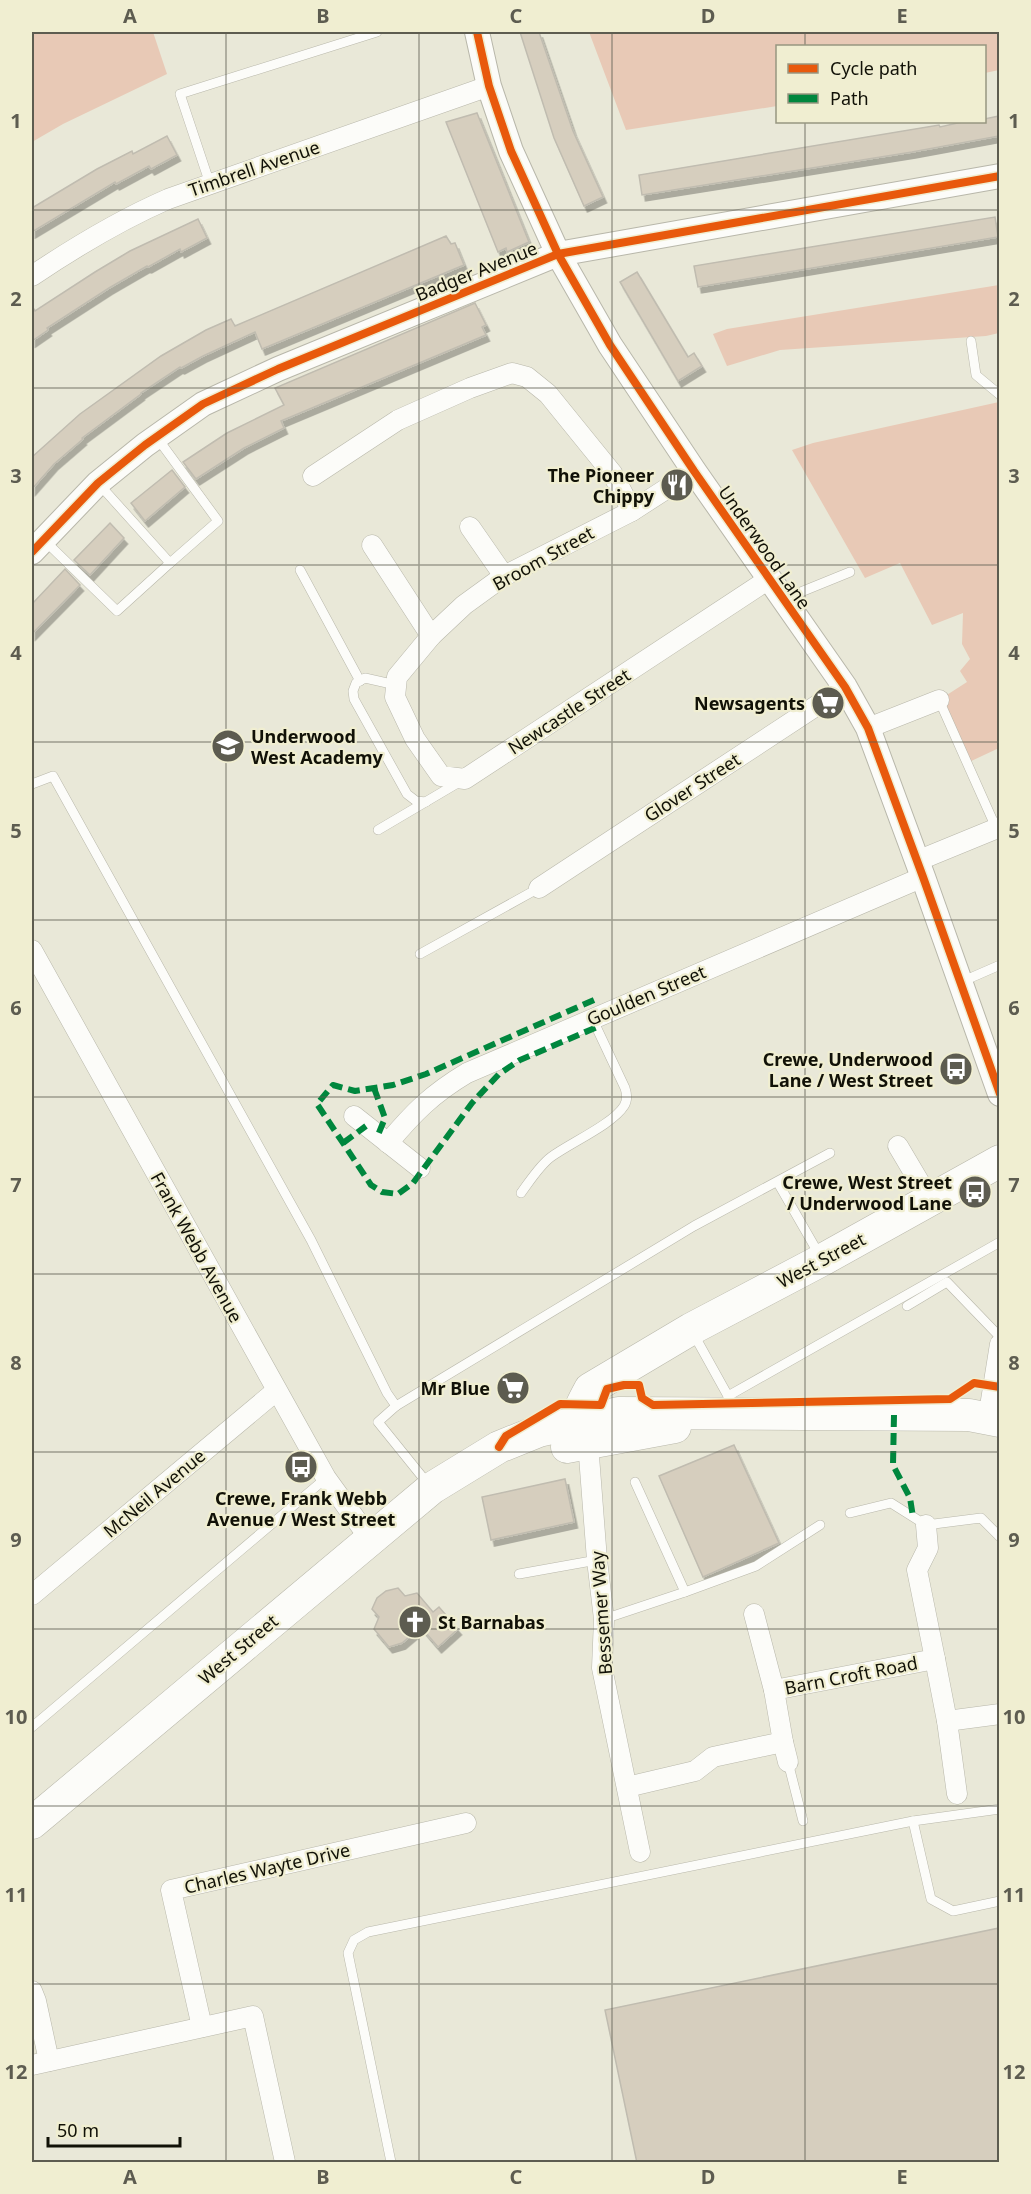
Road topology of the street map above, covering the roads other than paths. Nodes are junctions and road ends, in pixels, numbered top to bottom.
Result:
1 (377, 32) edge
2 (477, 32) edge
3 (489, 86) junction
4 (999, 176) edge
5 (210, 184) junction
6 (558, 254) junction
7 (32, 276) edge
8 (971, 341) dead end
9 (999, 395) edge
10 (157, 436) junction
11 (694, 471) junction
12 (313, 476) dead end
13 (98, 483) junction
14 (632, 511) junction
15 (470, 527) dead end
16 (372, 545) dead end
17 (38, 546) edge
18 (170, 563) junction
19 (300, 570) dead end
20 (850, 573) dead end
21 (504, 576) junction
22 (770, 579) junction
23 (783, 599) junction
24 (431, 636) junction
25 (360, 681) junction
26 (845, 687) junction
27 (396, 691) junction
28 (939, 700) joint
29 (868, 728) junction
30 (465, 778) junction
31 (32, 784) edge
32 (426, 802) junction
33 (378, 830) dead end
34 (999, 830) edge
35 (920, 869) junction
36 (539, 888) joint
37 (32, 950) edge
38 (420, 954) dead end
39 (999, 965) edge
40 (960, 982) junction
41 (592, 1018) junction
42 (999, 1094) edge
43 (354, 1116) dead end
44 (388, 1143) junction
45 (898, 1146) dead end
46 (831, 1153) dead end
47 (999, 1161) edge
48 (420, 1168) dead end
49 (778, 1183) junction
50 (520, 1193) dead end
51 (930, 1200) junction
52 (999, 1242) edge
53 (822, 1260) junction
54 (908, 1306) dead end
55 (691, 1329) junction
56 (999, 1337) edge
57 (999, 1344) edge
58 (643, 1357) junction
59 (276, 1391) junction
60 (396, 1406) junction
61 (994, 1420) edge
62 (622, 1425) junction
63 (583, 1433) junction
64 (326, 1478) junction
65 (635, 1482) dead end
66 (440, 1484) junction
67 (850, 1513) dead end
68 (820, 1525) dead end
69 (926, 1526) junction
70 (999, 1537) edge
71 (370, 1539) junction
72 (597, 1560) junction
73 (519, 1574) dead end
74 (32, 1592) edge
75 (685, 1592) junction
76 (754, 1614) dead end
77 (604, 1618) junction
78 (935, 1659) junction
79 (774, 1690) junction
80 (999, 1714) edge
81 (947, 1721) junction
82 (32, 1727) edge
83 (783, 1742) junction
84 (788, 1762) joint
85 (627, 1787) junction
86 (957, 1794) dead end
87 (999, 1809) edge
88 (803, 1821) dead end
89 (913, 1821) junction
90 (32, 1823) edge
91 (466, 1823) dead end
92 (640, 1852) dead end
93 (999, 1901) edge
94 (32, 1991) edge
95 (202, 2027) junction
96 (40, 2063) edge
97 (281, 2162) edge
98 (391, 2163) edge

1 - 5 lane
2 - 3 street, Underwood Lane
3 - 5 street, Timbrell Avenue
3 - 6 street, Underwood Lane
4 - 6 street, Badger Avenue
5 - 7 street, Timbrell Avenue
6 - 10 street, Badger Avenue
6 - 11 street, Underwood Lane
8 - 9 lane
10 - 13 street, Badger Avenue
10 - 18 lane
11 - 14 street, Broom Street
11 - 22 street, Underwood Lane
12 - 14 street
13 - 17 street, Badger Avenue
13 - 18 lane
14 - 21 street, Broom Street
15 - 21 street
16 - 24 street
17 - 18 lane
19 - 25 lane
20 - 23 lane
21 - 24 street, Broom Street
22 - 23 street, Underwood Lane
22 - 30 street, Newcastle Street
23 - 26 street, Underwood Lane
24 - 27 street, Broom Street
25 - 27 lane
25 - 32 lane
26 - 29 street, Underwood Lane
26 - 36 street, Glover Street
27 - 30 street
28 - 29 street
28 - 34 lane
29 - 35 street, Underwood Lane
30 - 32 lane
31 - 60 lane
32 - 33 lane
34 - 35 street, Goulden Street
35 - 40 street, Underwood Lane
35 - 41 street, Goulden Street
36 - 38 lane
37 - 59 street, Frank Webb Avenue
39 - 40 lane
40 - 42 street, Underwood Lane
41 - 44 street, Goulden Street
41 - 50 lane
43 - 44 street
44 - 48 street
45 - 51 street
46 - 49 lane
47 - 51 main road, West Street
49 - 53 lane
49 - 60 lane
51 - 53 main road, West Street
52 - 55 lane
53 - 55 main road, West Street
54 - 56 lane
55 - 58 main road, West Street
57 - 61 street
58 - 62 main road, West Street
58 - 63 main road, West Street
59 - 64 street, Frank Webb Avenue
59 - 74 street, McNeil Avenue
60 - 66 lane
61 - 62 main road
62 - 63 main road, West Street
63 - 66 main road, West Street
63 - 72 street, Bessemer Way
64 - 71 street, Frank Webb Avenue
64 - 82 lane
65 - 75 lane
66 - 71 main road, West Street
67 - 69 lane
68 - 75 lane
69 - 70 lane
69 - 78 street, Barn Croft Road
71 - 90 main road, West Street
72 - 73 lane
72 - 77 street, Bessemer Way
75 - 77 lane
76 - 79 street
77 - 85 street, Bessemer Way
78 - 79 street, Barn Croft Road
78 - 81 street
79 - 83 street, Barn Croft Road
80 - 81 street
81 - 86 street
83 - 84 street, Barn Croft Road
83 - 85 street
84 - 88 lane
85 - 92 street, Bessemer Way
87 - 89 lane
89 - 93 lane
89 - 98 lane
91 - 95 street, Charles Wayte Drive
94 - 96 street
95 - 96 street
95 - 97 street

